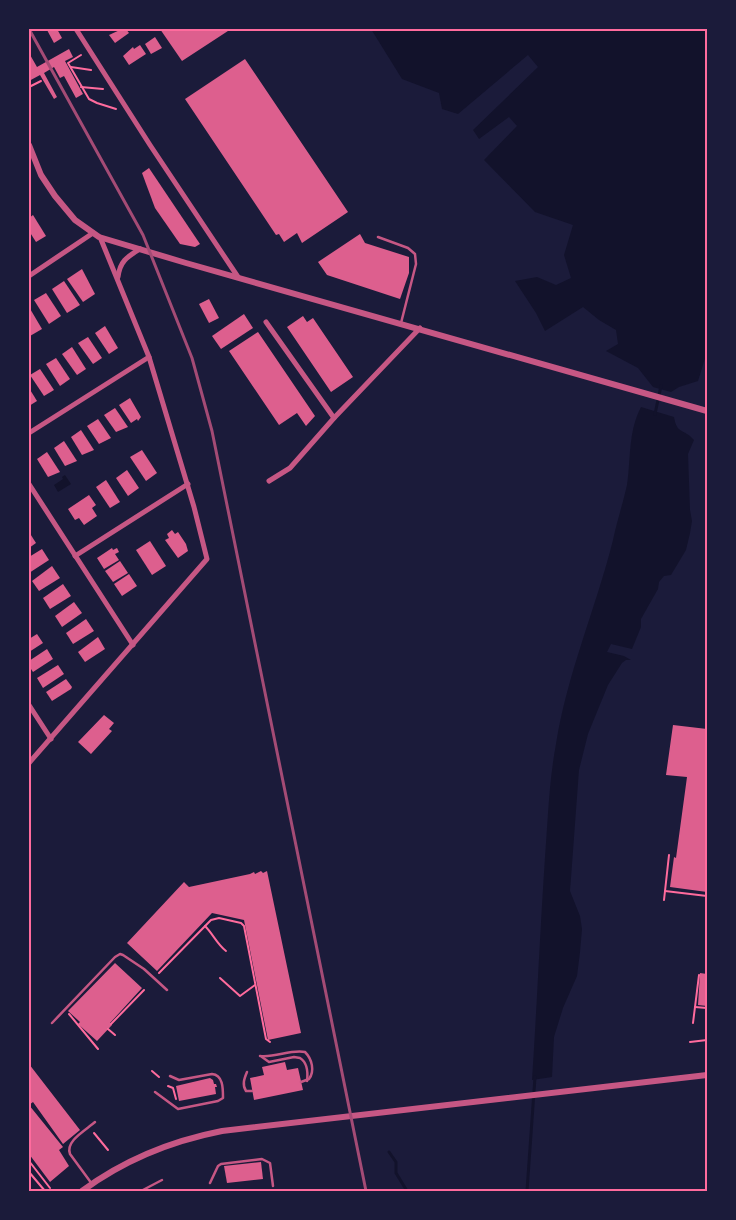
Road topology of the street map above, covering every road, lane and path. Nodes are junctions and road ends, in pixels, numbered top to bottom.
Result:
1 (76, 29) edge
2 (81, 55) dead end
3 (71, 67) junction
4 (91, 70) dead end
5 (41, 81) dead end
6 (29, 86) edge
7 (81, 87) junction
8 (103, 89) dead end
9 (116, 109) dead end
10 (29, 145) edge
11 (31, 158) edge
12 (93, 233) junction
13 (100, 237) junction
14 (378, 237) dead end
15 (140, 249) junction
16 (29, 276) edge
17 (238, 277) junction
18 (118, 280) junction
19 (266, 322) dead end
20 (401, 323) junction
21 (420, 328) junction
22 (149, 357) junction
23 (707, 411) edge
24 (334, 418) junction
25 (29, 433) edge
26 (269, 481) dead end
27 (29, 484) edge
28 (188, 484) junction
29 (75, 556) junction
30 (133, 645) junction
31 (29, 705) edge
32 (51, 738) junction
33 (29, 763) edge
34 (669, 855) dead end
35 (665, 891) junction
36 (707, 896) edge
37 (664, 900) dead end
38 (205, 926) junction
39 (226, 951) dead end
40 (158, 975) dead end
41 (698, 975) dead end
42 (220, 978) dead end
43 (255, 985) junction
44 (144, 990) dead end
45 (167, 990) dead end
46 (694, 1006) junction
47 (707, 1008) edge
48 (68, 1014) dead end
49 (692, 1022) dead end
50 (52, 1024) dead end
51 (111, 1024) dead end
52 (108, 1029) dead end
53 (115, 1035) dead end
54 (96, 1040) dead end
55 (707, 1040) edge
56 (270, 1042) dead end
57 (690, 1042) dead end
58 (93, 1043) junction
59 (98, 1049) dead end
60 (152, 1071) dead end
61 (247, 1072) dead end
62 (707, 1075) edge
63 (170, 1076) dead end
64 (159, 1077) dead end
65 (307, 1081) junction
66 (301, 1082) dead end
67 (168, 1086) dead end
68 (252, 1091) dead end
69 (155, 1092) dead end
70 (177, 1104) dead end
71 (95, 1122) dead end
72 (94, 1133) dead end
73 (108, 1150) dead end
74 (29, 1161) edge
75 (29, 1172) edge
76 (162, 1180) dead end
77 (210, 1183) dead end
78 (92, 1184) junction
79 (273, 1186) dead end
80 (50, 1188) dead end
81 (44, 1191) edge
82 (82, 1191) edge
83 (141, 1191) edge

1 - 17 street
2 - 3 path
3 - 4 path
3 - 7 path
5 - 6 path
7 - 8 path
7 - 9 path
10 - 11 street
11 - 12 street
12 - 13 street
12 - 16 street
13 - 15 street
13 - 18 street
14 - 20 lane
15 - 17 street
15 - 18 street
17 - 20 street
18 - 22 street
19 - 24 street
20 - 21 street
21 - 23 street
21 - 24 street
22 - 25 street
22 - 28 street
24 - 26 street
27 - 29 street
28 - 29 street
28 - 30 street
29 - 30 street
30 - 32 street
31 - 32 street
32 - 33 street
34 - 35 path
35 - 36 path
35 - 37 path
38 - 39 path
38 - 40 path
38 - 43 path
41 - 46 path
42 - 43 path
43 - 56 path
44 - 51 path
45 - 50 lane
46 - 47 path
46 - 49 path
48 - 58 path
52 - 53 path
54 - 58 path
55 - 57 path
58 - 59 path
60 - 64 path
61 - 68 lane
62 - 78 street
63 - 69 lane
65 - 65 lane
65 - 66 lane
67 - 70 path
71 - 78 lane
72 - 73 path
74 - 80 path
75 - 81 path
76 - 83 lane
77 - 79 lane
78 - 82 street

